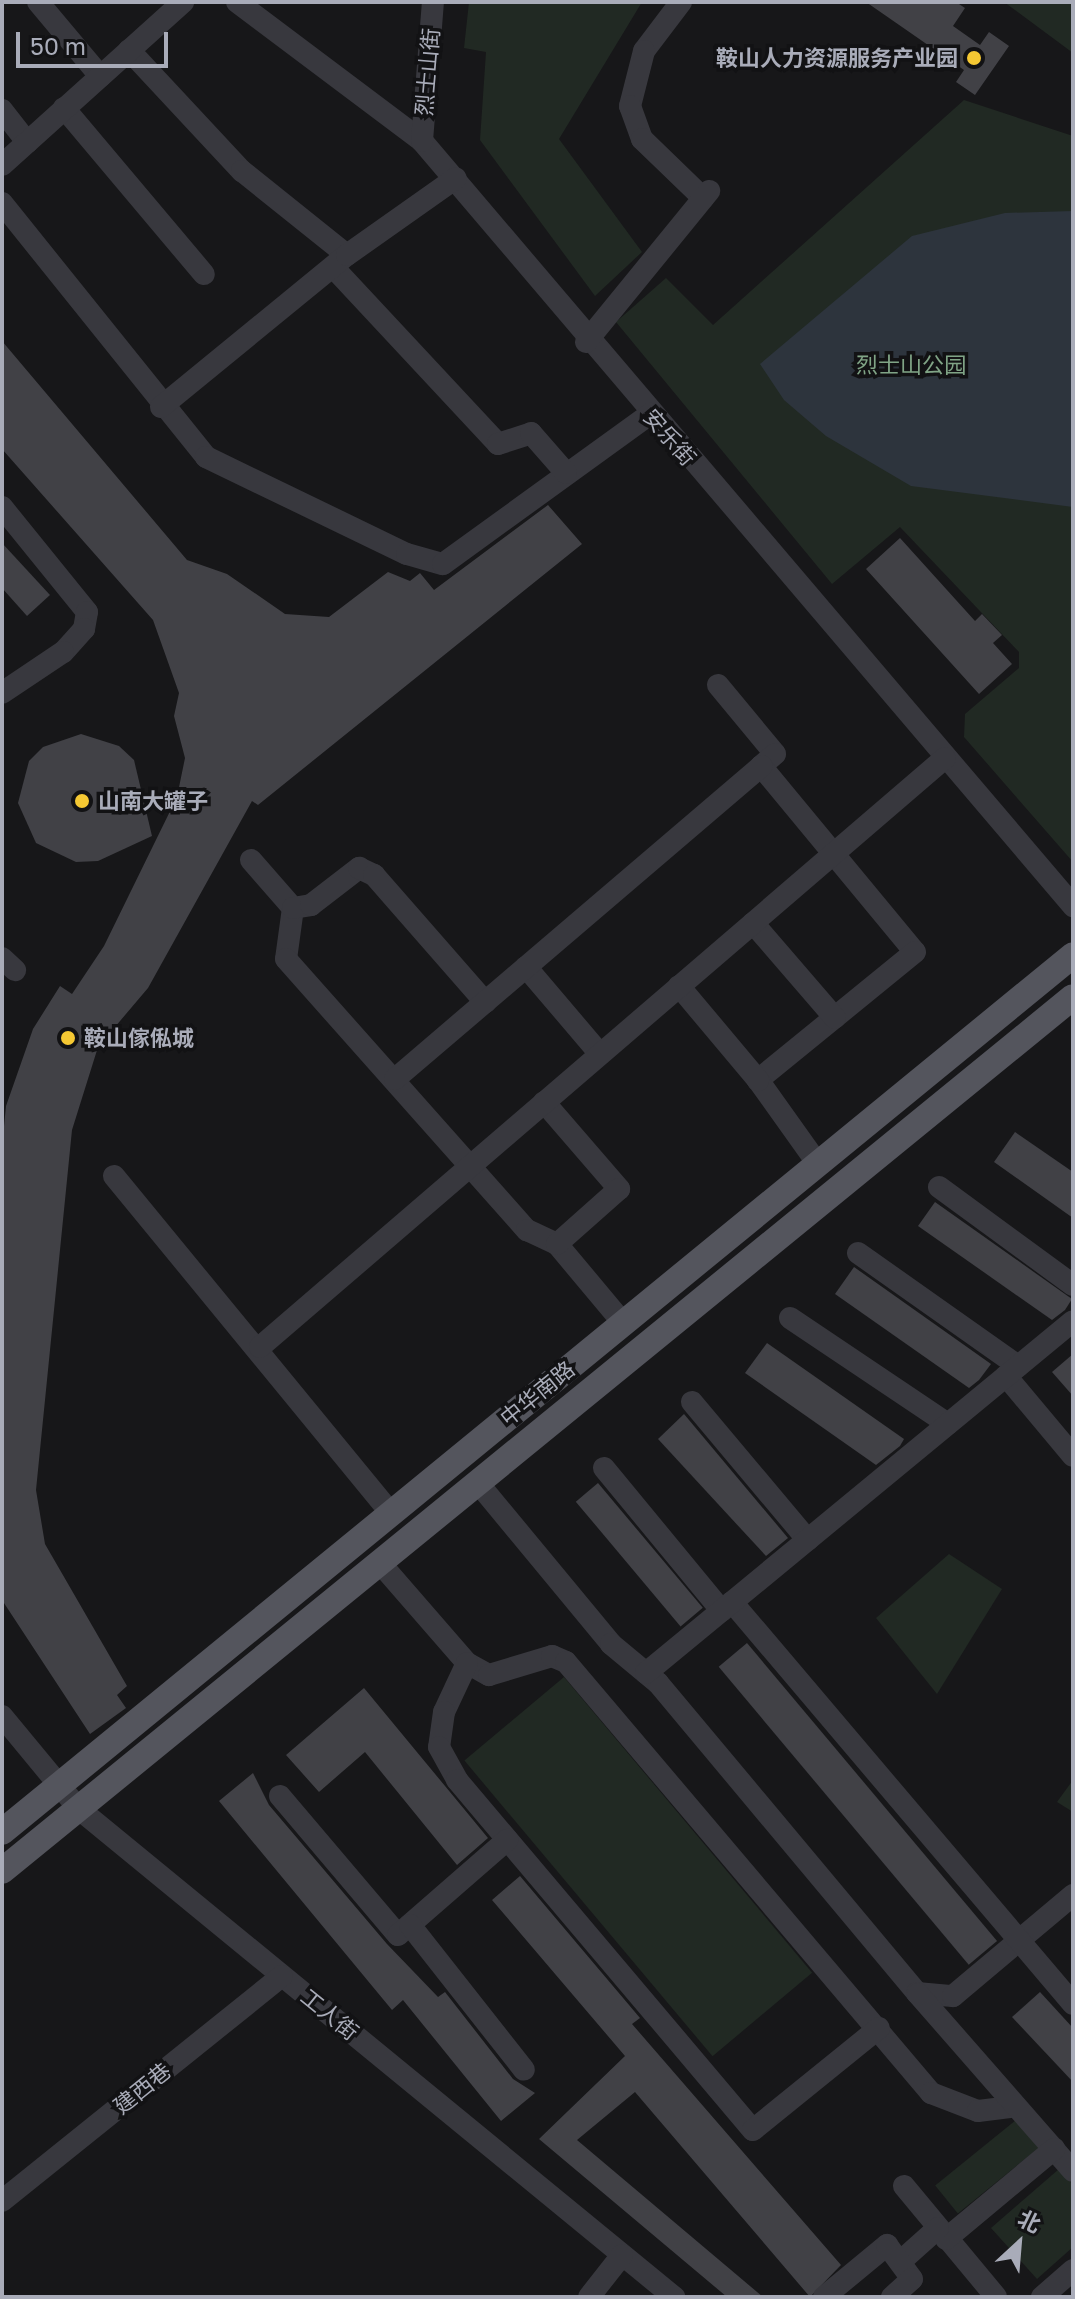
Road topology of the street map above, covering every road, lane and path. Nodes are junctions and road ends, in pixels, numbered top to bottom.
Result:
1 (38, 2) edge
2 (183, 2) edge
3 (237, 2) edge
4 (433, 2) edge
5 (681, 2) edge
6 (129, 50) junction
7 (100, 76) junction
8 (64, 108) junction
9 (2, 110) edge
10 (422, 141) junction
11 (27, 142) junction
12 (2, 165) edge
13 (456, 178) junction
14 (2, 203) edge
15 (340, 261) junction
16 (204, 274) dead end
17 (586, 342) junction
18 (161, 407) junction
19 (650, 414) junction
20 (566, 473) junction
21 (2, 507) edge
22 (718, 685) dead end
23 (2, 693) edge
24 (945, 758) junction
25 (761, 766) junction
26 (832, 855) junction
27 (251, 860) dead end
28 (1073, 906) edge
29 (293, 908) junction
30 (753, 923) junction
31 (1073, 955) edge
32 (526, 967) junction
33 (679, 986) junction
34 (1073, 997) edge
35 (485, 1002) junction
36 (835, 1018) junction
37 (600, 1054) junction
38 (395, 1079) junction
39 (758, 1080) junction
40 (544, 1102) junction
41 (471, 1164) junction
42 (818, 1164) junction
43 (114, 1176) dead end
44 (939, 1187) dead end
45 (557, 1244) junction
46 (858, 1253) dead end
47 (1073, 1285) edge
48 (790, 1318) dead end
49 (1073, 1321) edge
50 (623, 1323) junction
51 (260, 1347) junction
52 (1012, 1371) junction
53 (692, 1402) dead end
54 (948, 1424) junction
55 (1073, 1456) edge
56 (604, 1468) dead end
57 (478, 1483) junction
58 (391, 1513) junction
59 (808, 1540) junction
60 (380, 1563) junction
61 (727, 1607) junction
62 (467, 1663) junction
63 (646, 1673) junction
64 (2, 1716) edge
65 (59, 1784) junction
66 (280, 1796) dead end
67 (79, 1809) junction
68 (2, 1832) edge
69 (507, 1840) junction
70 (2, 1871) edge
71 (1073, 1895) edge
72 (410, 1925) junction
73 (1021, 1942) junction
74 (282, 1976) junction
75 (917, 1993) junction
76 (953, 1996) junction
77 (1073, 2004) edge
78 (879, 2028) junction
79 (953, 2034) junction
80 (524, 2070) dead end
81 (1016, 2106) junction
82 (1054, 2149) junction
83 (1073, 2171) edge
84 (904, 2186) dead end
85 (2, 2201) edge
86 (942, 2233) junction
87 (622, 2255) junction
88 (906, 2270) junction
89 (1073, 2270) edge
90 (589, 2297) edge
91 (674, 2297) edge
92 (824, 2297) edge
93 (892, 2297) edge
94 (927, 2297) edge
95 (996, 2297) edge
96 (1042, 2297) edge

1 - 7 street
2 - 6 street
3 - 10 street, 安乐街
4 - 10 street, 烈士山街
5 - 17 street
6 - 7 street
6 - 15 street
7 - 8 street
8 - 11 street
8 - 16 street
9 - 11 street
10 - 13 street, 安乐街
11 - 12 street
13 - 15 street
13 - 17 street, 安乐街
14 - 18 street
15 - 18 street
15 - 20 street
17 - 19 street, 安乐街
18 - 20 street
19 - 20 street
19 - 24 street, 安乐街
21 - 23 street
22 - 25 street
24 - 26 street
24 - 28 street, 安乐街
25 - 26 street
25 - 32 street
26 - 30 street
26 - 36 street
27 - 29 street
29 - 35 street
29 - 38 street
30 - 33 street
30 - 36 street
31 - 42 main road, 中华南路
32 - 35 street
32 - 37 street
33 - 37 street
33 - 39 street
34 - 57 main road, 中华南路
35 - 38 street
36 - 39 street
37 - 40 street
38 - 41 street
39 - 42 street
40 - 41 street
40 - 45 street
41 - 45 street
41 - 51 street
42 - 50 main road, 中华南路
43 - 51 street
44 - 47 street
45 - 50 street
46 - 52 street
48 - 54 street
49 - 52 street
50 - 58 main road, 中华南路
51 - 58 street
52 - 54 street
52 - 55 street
53 - 59 street
54 - 59 street
56 - 61 street
57 - 60 main road, 中华南路
57 - 63 street
58 - 65 main road, 中华南路
59 - 61 street
60 - 62 street
60 - 67 main road, 中华南路
61 - 63 street
61 - 73 street
62 - 69 street
62 - 78 street
63 - 75 street
64 - 65 street, 工人街
65 - 67 street, 工人街
65 - 68 main road, 中华南路
66 - 72 street
67 - 70 main road, 中华南路
67 - 74 street, 工人街
69 - 72 street
69 - 78 street
71 - 73 street
72 - 80 street
73 - 76 street
73 - 77 street
74 - 85 street, 建西巷
74 - 87 street, 工人街
75 - 76 street
75 - 79 street
76 - 79 street
78 - 81 street
79 - 81 street
81 - 82 street
82 - 83 street
82 - 86 street
84 - 86 street
86 - 88 street
86 - 95 street
87 - 90 street
87 - 91 street, 工人街
88 - 92 street
88 - 93 street
88 - 94 street
89 - 96 street

